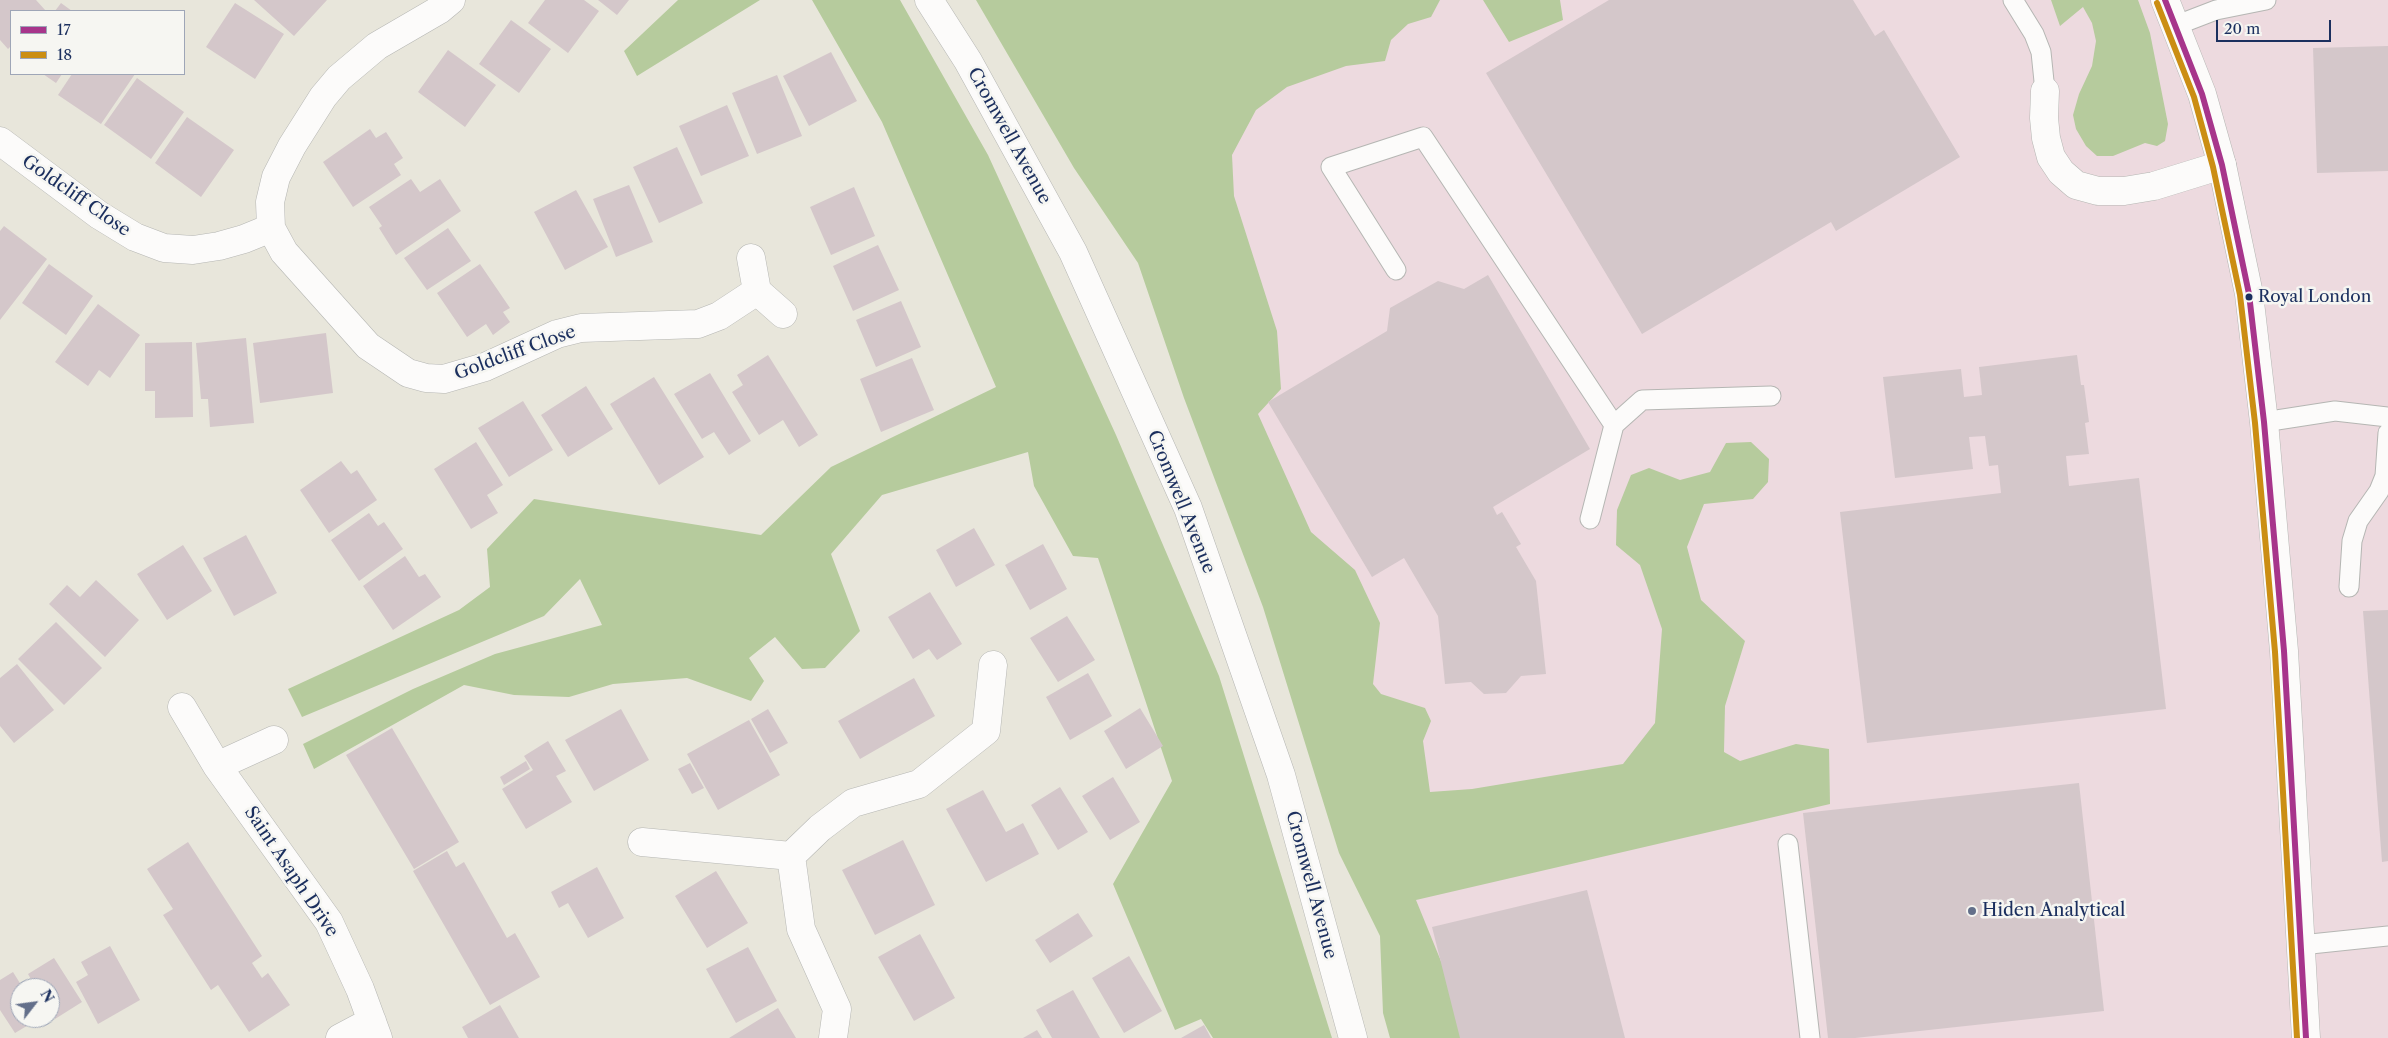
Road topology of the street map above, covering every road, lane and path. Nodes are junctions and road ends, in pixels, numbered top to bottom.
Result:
1 (451, 0) edge
2 (929, 0) edge
3 (2013, 0) edge
4 (2165, 0) edge
5 (2266, 0) edge
6 (2177, 25) junction
7 (2045, 91) joint
8 (0, 141) edge
9 (2222, 165) junction
10 (270, 228) junction
11 (751, 258) dead end
12 (1396, 270) dead end
13 (757, 292) junction
14 (783, 314) dead end
15 (1771, 396) dead end
16 (2388, 417) edge
17 (2264, 422) junction
18 (1614, 425) junction
19 (2388, 433) edge
20 (1590, 519) dead end
21 (2349, 587) dead end
22 (993, 665) dead end
23 (182, 707) dead end
24 (274, 740) dead end
25 (218, 766) junction
26 (642, 842) dead end
27 (1788, 844) dead end
28 (791, 856) junction
29 (2388, 936) edge
30 (2301, 945) junction
31 (375, 1029) edge
32 (340, 1038) edge
33 (833, 1038) edge
34 (1353, 1038) edge
35 (1810, 1038) edge
36 (2306, 1038) edge

1 - 10 street
2 - 34 street, Cromwell Avenue
3 - 7 lane
4 - 6 street
5 - 6 lane
6 - 9 street
7 - 9 street
8 - 10 street, Goldcliff Close
9 - 17 street
10 - 13 street, Goldcliff Close
11 - 13 street
12 - 18 lane
13 - 14 street
15 - 18 lane
16 - 17 lane
17 - 30 street
18 - 20 lane
19 - 21 lane
22 - 28 street
23 - 25 street, Saint Asaph Drive
24 - 25 street
25 - 31 street, Saint Asaph Drive
26 - 28 street
27 - 35 lane
28 - 33 street
29 - 30 lane
30 - 36 street
31 - 32 street

